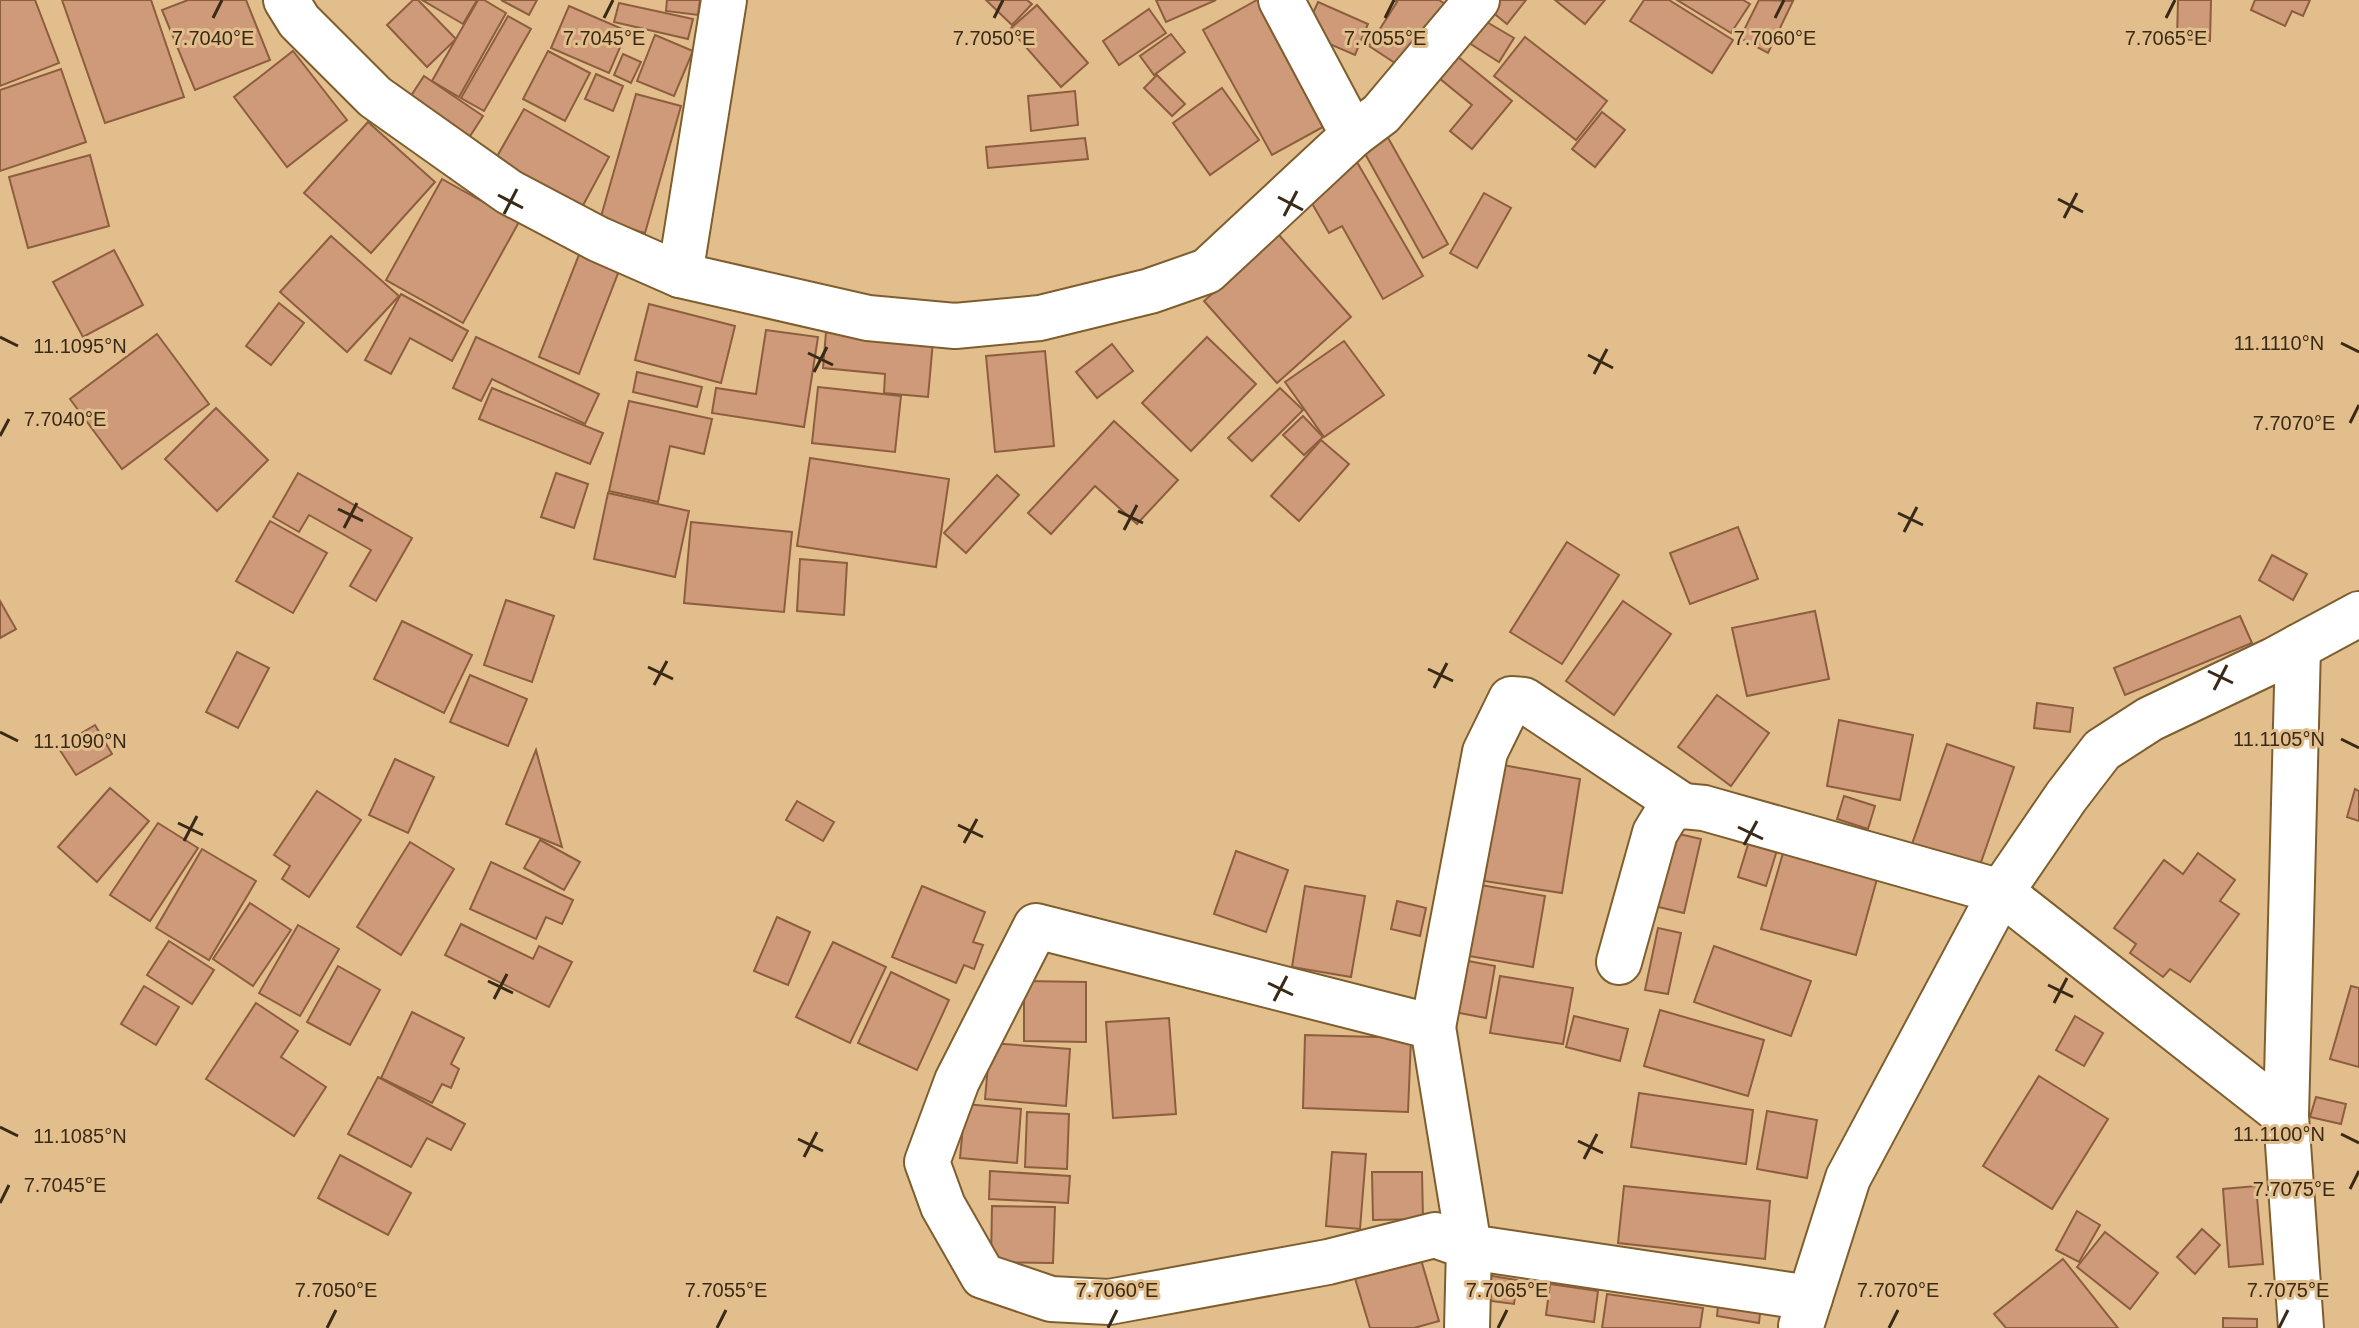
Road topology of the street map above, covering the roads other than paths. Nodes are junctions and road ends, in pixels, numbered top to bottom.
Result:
1 (286, 0) edge
2 (724, 0) edge
3 (1281, 0) edge
4 (1477, 0) edge
5 (1353, 135) junction
6 (680, 275) junction
7 (2359, 614) edge
8 (2298, 647) junction
9 (1683, 806) junction
10 (2001, 892) junction
11 (1619, 962) dead end
12 (1433, 1027) junction
13 (2286, 1116) junction
14 (1469, 1247) junction
15 (1805, 1313) edge
16 (1467, 1328) edge
17 (2301, 1328) edge

1 - 6 street
2 - 6 street
3 - 5 street
4 - 5 street
5 - 6 street
7 - 8 street
8 - 10 street
8 - 13 street
9 - 10 street
9 - 11 street
9 - 12 street
10 - 13 street
10 - 15 street
12 - 14 street
12 - 14 street
13 - 17 street
14 - 15 street
14 - 16 street

